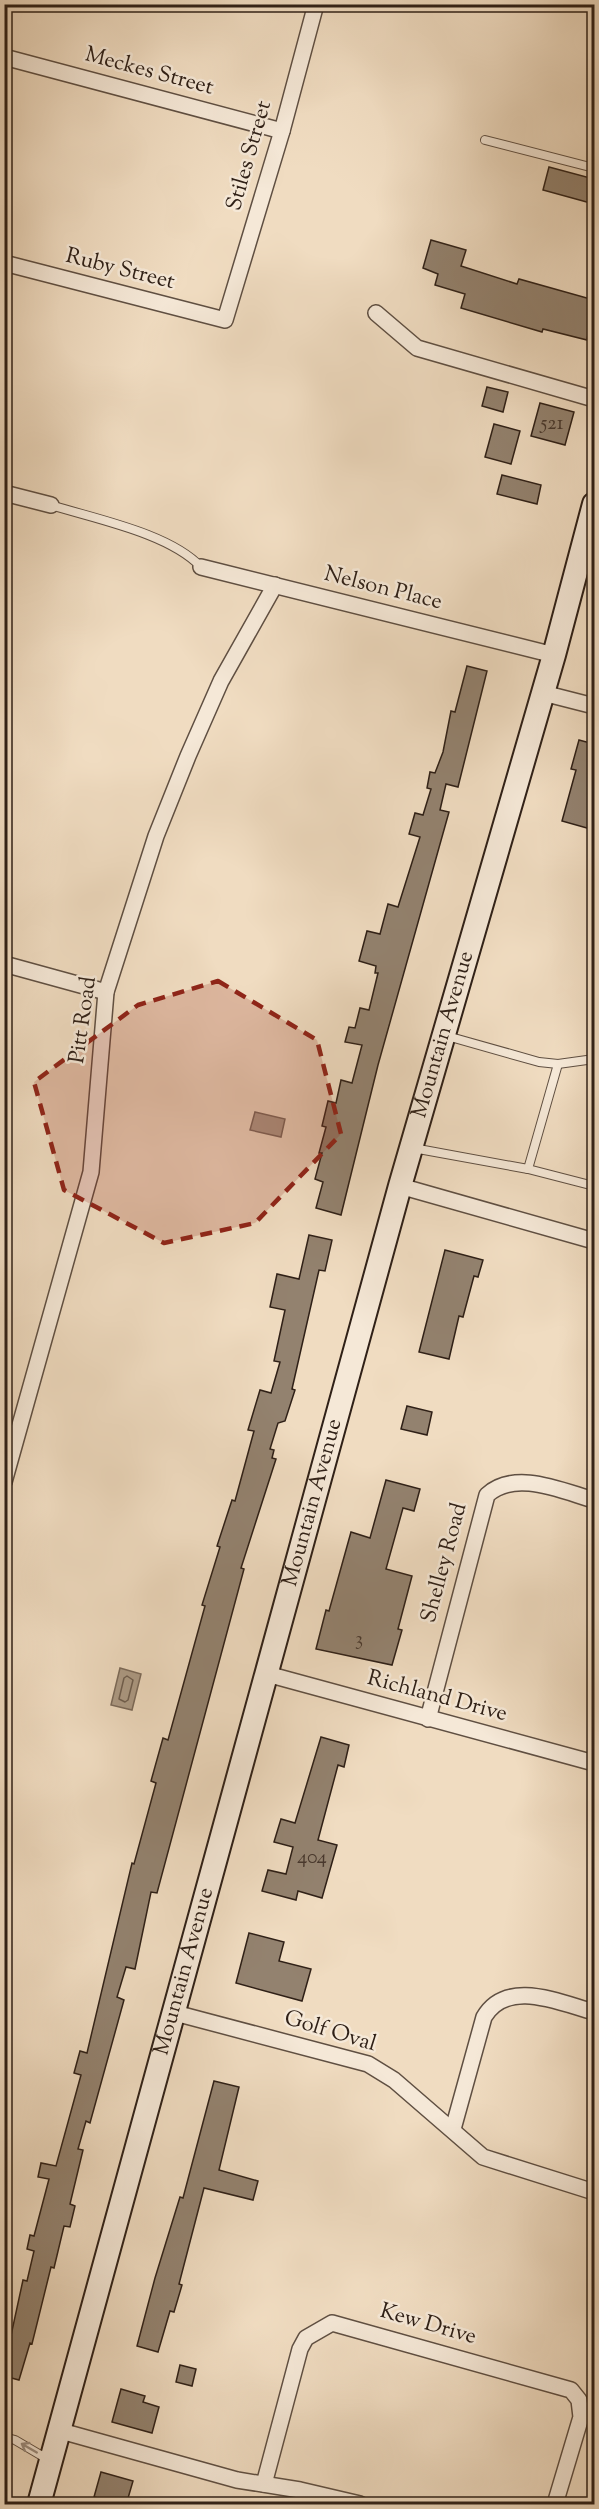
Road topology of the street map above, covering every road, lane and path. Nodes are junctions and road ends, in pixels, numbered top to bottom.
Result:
1 (316, 4) edge
2 (4, 57) edge
3 (282, 131) junction
4 (485, 140) dead end
5 (594, 168) edge
6 (4, 263) edge
7 (376, 313) dead end
8 (225, 320) joint
9 (594, 399) edge
10 (4, 493) edge
11 (594, 504) edge
12 (51, 505) joint
13 (201, 567) joint
14 (275, 585) junction
15 (554, 655) junction
16 (543, 693) junction
17 (594, 706) edge
18 (4, 964) edge
19 (106, 992) junction
20 (444, 1035) junction
21 (594, 1059) edge
22 (558, 1064) junction
23 (412, 1148) junction
24 (528, 1169) junction
25 (400, 1186) junction
26 (594, 1186) edge
27 (594, 1241) edge
28 (4, 1482) edge
29 (594, 1500) edge
30 (267, 1674) junction
31 (428, 1719) junction
32 (594, 1763) edge
33 (594, 2012) edge
34 (175, 2013) junction
35 (453, 2129) junction
36 (594, 2192) edge
37 (62, 2431) junction
38 (4, 2437) edge
39 (52, 2462) junction
40 (264, 2484) junction
41 (39, 2505) edge
42 (360, 2505) edge
43 (555, 2505) edge

1 - 3 street, Stiles Street
2 - 3 street, Meckes Street
3 - 8 street, Stiles Street
4 - 5 lane
6 - 8 street, Ruby Street
7 - 9 street
10 - 12 street
11 - 15 street, Mountain Avenue
12 - 13 lane
13 - 14 street, Nelson Place
14 - 15 street, Nelson Place
14 - 19 street, Pitt Road
15 - 16 street, Mountain Avenue
16 - 17 street
16 - 20 street, Mountain Avenue
18 - 19 street
19 - 28 street, Pitt Road
20 - 22 lane
20 - 23 street, Mountain Avenue
21 - 22 lane
22 - 24 lane
23 - 24 lane
23 - 25 street, Mountain Avenue
24 - 26 lane
25 - 27 street
25 - 30 street, Mountain Avenue
29 - 31 street, Shelley Road
30 - 31 street, Richland Drive
30 - 34 street, Mountain Avenue
31 - 32 street, Richland Drive
33 - 35 street
34 - 35 street, Golf Oval
34 - 37 street, Mountain Avenue
35 - 36 street, Golf Oval
37 - 39 street, Mountain Avenue
37 - 40 street
39 -> 38 lane
39 - 41 street, Mountain Avenue
40 - 42 street
40 - 43 street, Kew Drive

